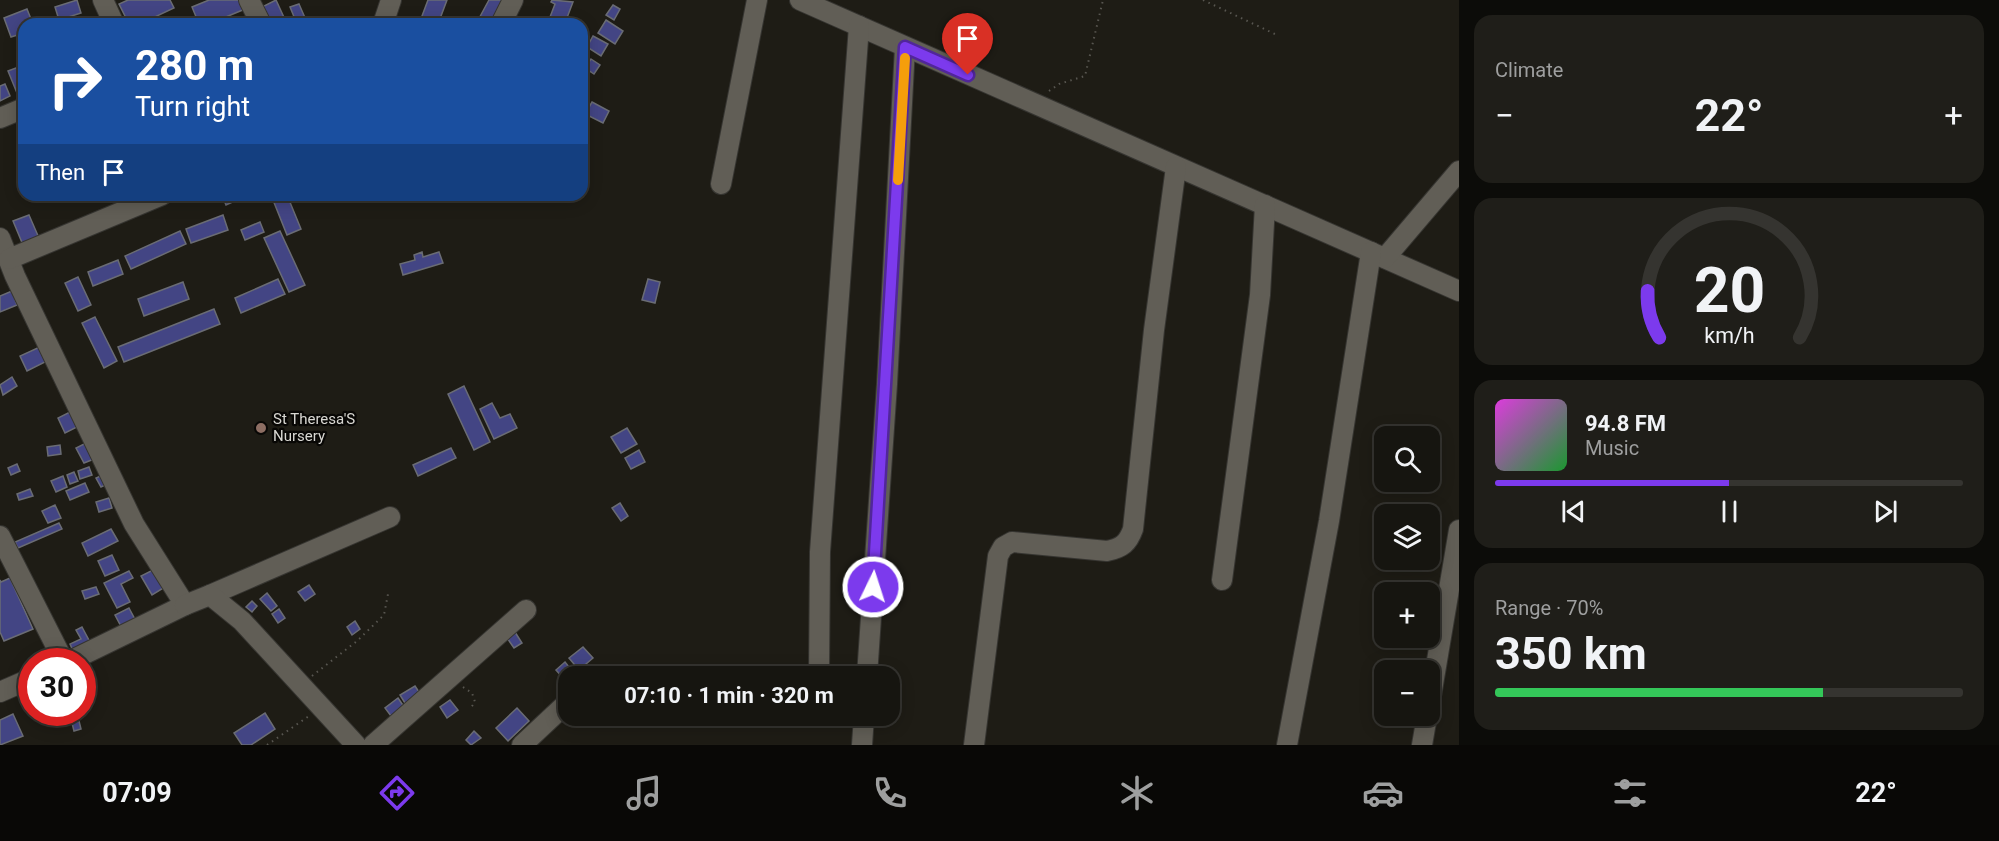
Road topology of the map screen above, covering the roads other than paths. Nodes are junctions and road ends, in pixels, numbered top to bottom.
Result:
1 (103, 0) edge
2 (249, 0) edge
3 (392, 0) edge
4 (513, 0) edge
5 (758, 0) edge
6 (800, 0) edge
7 (840, 8) edge
8 (111, 18) edge
9 (258, 18) edge
10 (385, 18) edge
11 (504, 18) edge
12 (859, 27) junction
13 (905, 47) junction
14 (18, 110) edge
15 (0, 118) edge
16 (1176, 167) junction
17 (1459, 171) edge
18 (721, 184) dead end
19 (150, 201) edge
20 (1266, 205) junction
21 (0, 238) edge
22 (1378, 255) junction
23 (8, 273) edge
24 (1459, 291) edge
25 (390, 517) dead end
26 (1459, 530) edge
27 (0, 536) edge
28 (1222, 580) dead end
29 (210, 595) junction
30 (185, 605) junction
31 (526, 610) dead end
32 (59, 648) edge
33 (95, 648) edge
34 (1437, 660) edge
35 (819, 666) edge
36 (868, 666) edge
37 (18, 684) edge
38 (0, 692) edge
39 (558, 711) edge
40 (863, 726) edge
41 (1425, 726) edge
42 (356, 745) edge
43 (373, 745) edge
44 (522, 745) edge
45 (862, 745) edge
46 (974, 745) edge
47 (1287, 745) edge
48 (1422, 745) edge

1 - 8 street
2 - 9 street
3 - 10 street
4 - 11 street
5 - 18 street
6 - 7 street
7 - 12 street
12 - 13 street
12 - 35 street
13 - 16 street
13 - 36 street
14 - 15 street
16 - 20 street
16 - 46 street
17 - 22 street
19 - 23 street
20 - 22 street
20 - 28 street
21 - 23 street
22 - 24 street
22 - 47 street
23 - 30 street
25 - 29 street
26 - 34 street
27 - 32 street
29 - 30 street
29 - 42 street
30 - 33 street
31 - 43 street
37 - 38 street
39 - 44 street
40 - 45 street
41 - 48 street

